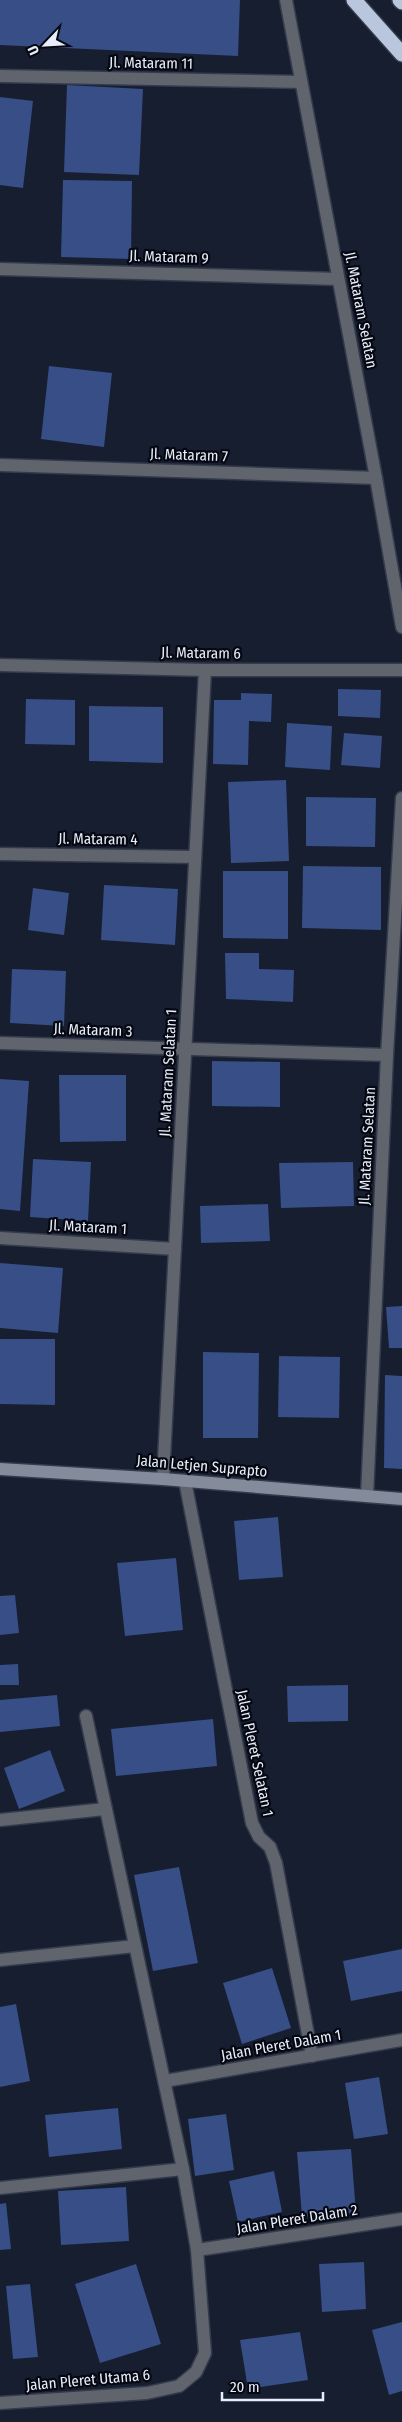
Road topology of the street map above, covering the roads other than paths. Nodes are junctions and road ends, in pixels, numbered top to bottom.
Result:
1 (286, 0) edge
2 (354, 0) edge
3 (402, 54) edge
4 (0, 76) edge
5 (302, 82) junction
6 (0, 268) edge
7 (338, 279) junction
8 (0, 466) edge
9 (376, 478) junction
10 (402, 627) edge
11 (0, 665) edge
12 (205, 670) junction
13 (402, 670) edge
14 (402, 798) edge
15 (0, 854) edge
16 (195, 857) junction
17 (0, 1043) edge
18 (186, 1049) junction
19 (387, 1055) junction
20 (0, 1238) edge
21 (175, 1249) junction
22 (0, 1469) edge
23 (163, 1478) junction
24 (185, 1481) junction
25 (367, 1496) junction
26 (402, 1499) edge
27 (86, 1716) dead end
28 (105, 1809) junction
29 (0, 1820) edge
30 (134, 1946) junction
31 (0, 1960) edge
32 (402, 2040) edge
33 (312, 2056) junction
34 (165, 2081) junction
35 (183, 2169) junction
36 (0, 2188) edge
37 (402, 2219) edge
38 (196, 2250) junction
39 (0, 2403) edge

1 - 5 street, Jl. Mataram Selatan
2 - 3 highway
4 - 5 street, Jl. Mataram 11
5 - 7 street, Jl. Mataram Selatan
6 - 7 street, Jl. Mataram 9
7 - 9 street, Jl. Mataram Selatan
8 - 9 street, Jl. Mataram 7
9 - 10 street, Jl. Mataram Selatan
11 - 12 street, Jl. Mataram 6
12 - 13 street, Jl. Mataram 6
12 - 16 street, Jl. Mataram Selatan 1
14 - 19 street, Jl. Mataram Selatan
15 - 16 street, Jl. Mataram 4
16 - 18 street, Jl. Mataram Selatan 1
17 - 18 street, Jl. Mataram 3
18 - 19 street, Jl. Mataram 3
18 - 21 street, Jl. Mataram Selatan 1
19 - 25 street, Jl. Mataram Selatan
20 - 21 street, Jl. Mataram 1
21 - 23 street, Jl. Mataram Selatan 1
22 - 23 main road, Jalan Letjen Suprapto
23 - 24 main road, Jalan Letjen Suprapto
24 - 25 main road, Jalan Letjen Suprapto
24 - 33 street, Jalan Pleret Selatan 1
25 - 26 main road, Jalan Letjen Suprapto
27 - 28 street
28 - 29 street
28 - 30 street
30 - 31 street
30 - 34 street
32 - 33 street, Jalan Pleret Dalam 1
33 - 34 street, Jalan Pleret Dalam 1
34 - 35 street
35 - 36 street
35 - 38 street
37 - 38 street, Jalan Pleret Dalam 2
38 - 39 street, Jalan Pleret Utama 6

